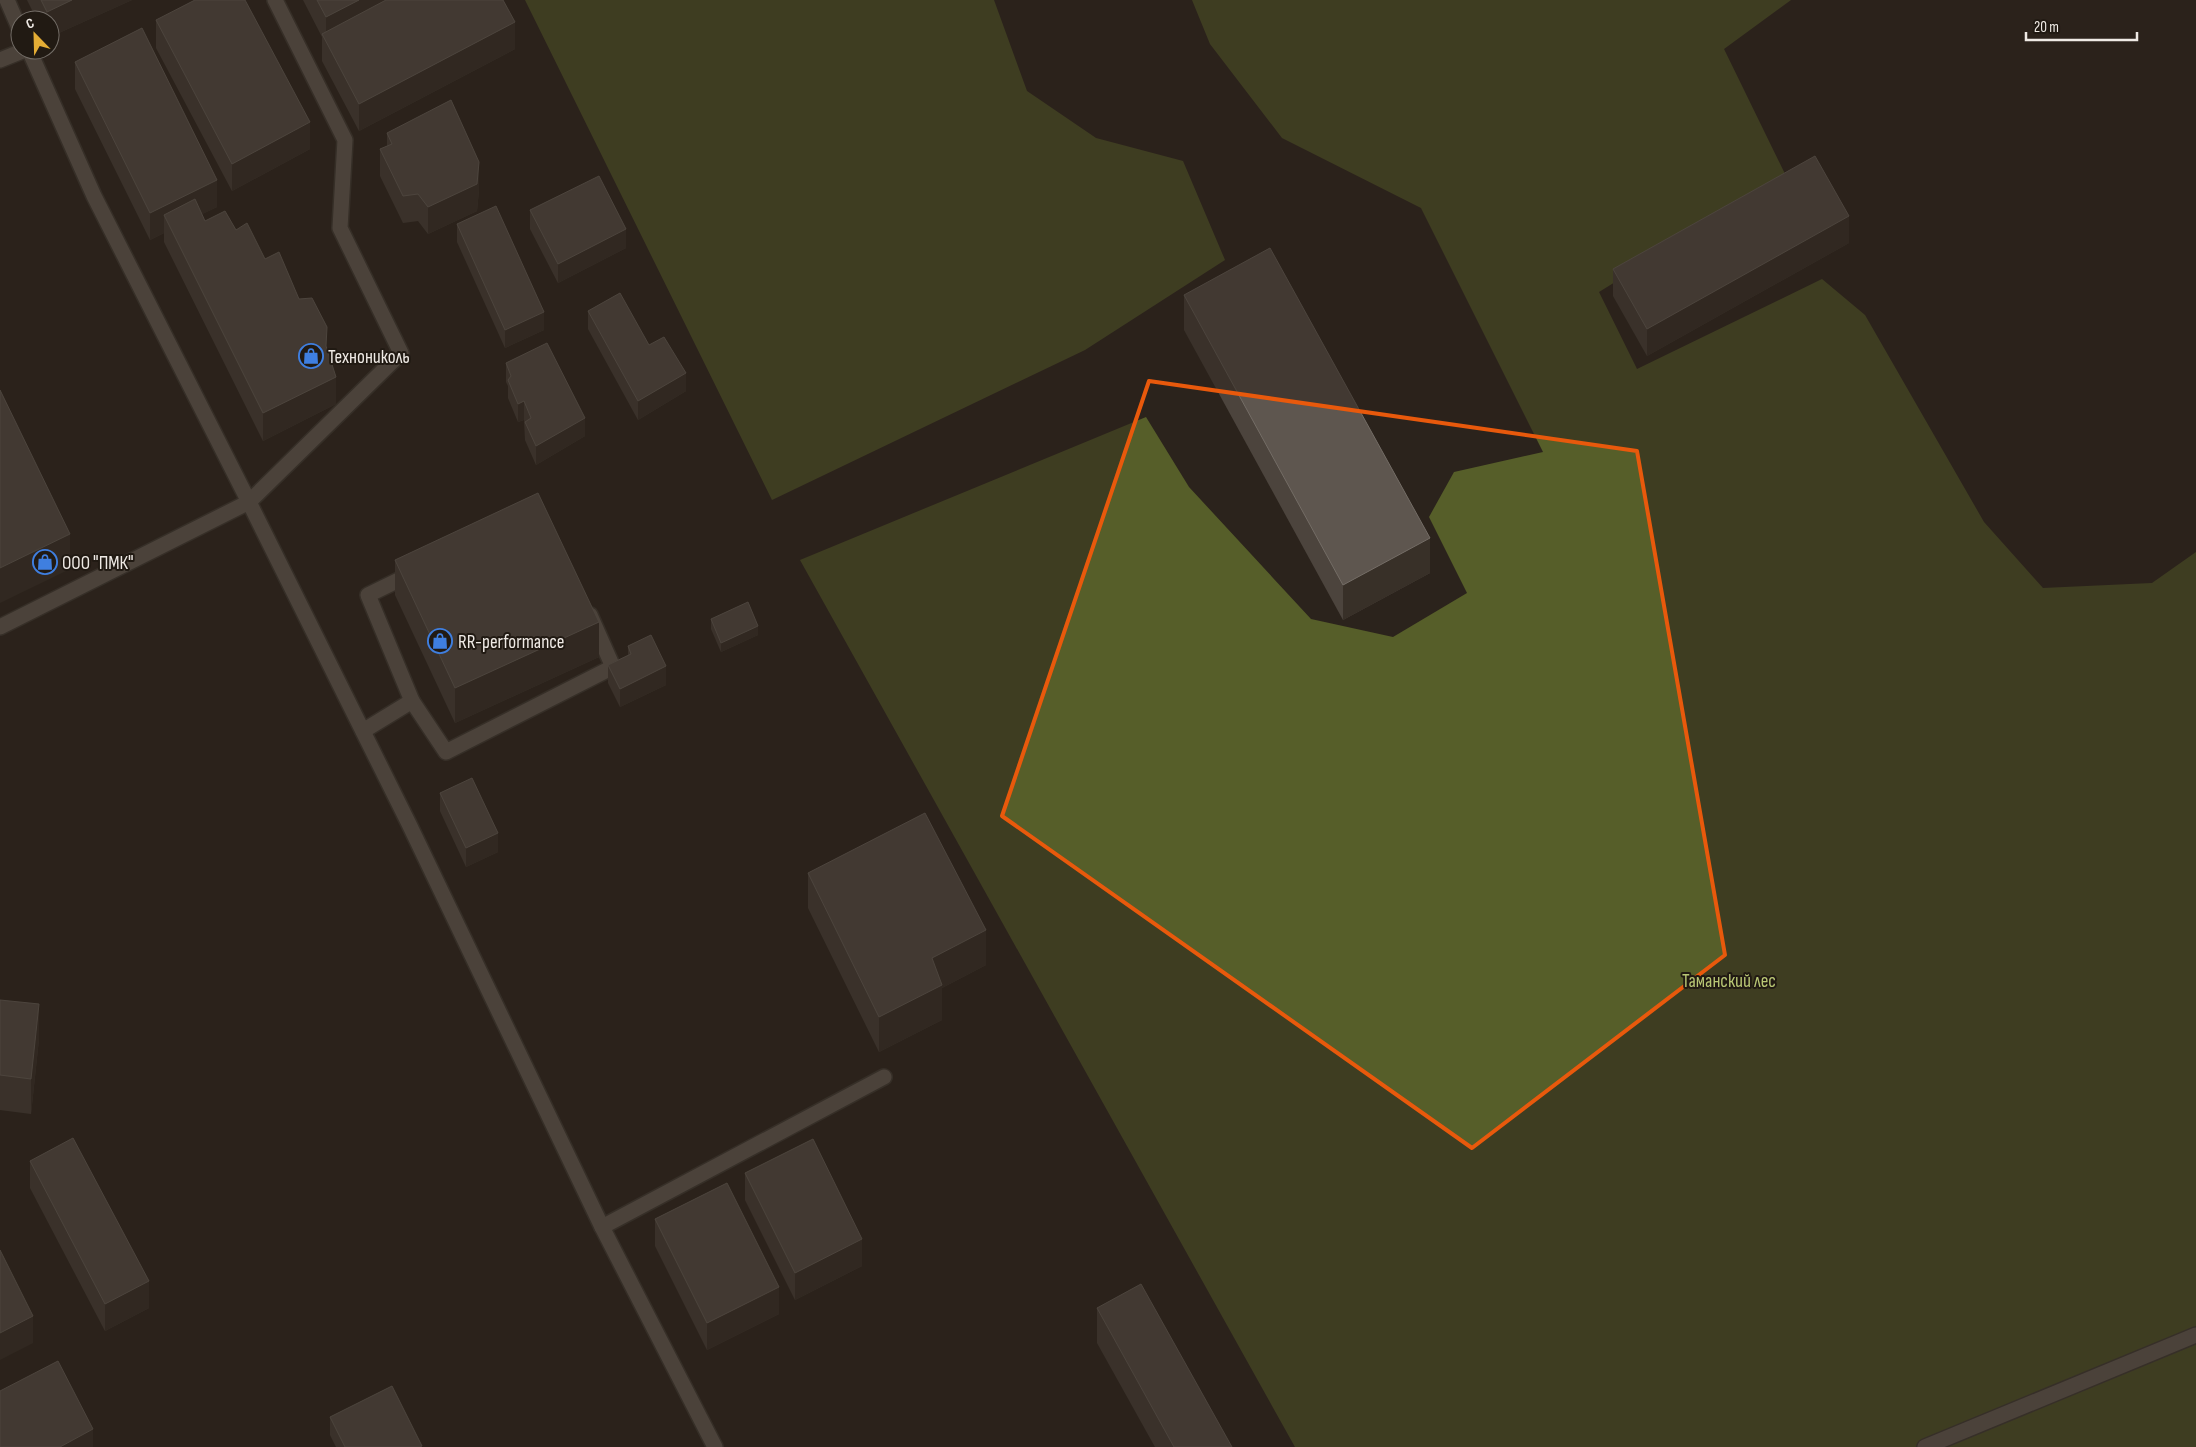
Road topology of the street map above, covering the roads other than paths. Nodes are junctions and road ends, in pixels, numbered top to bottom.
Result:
1 (276, 0) edge
2 (33, 60) edge
3 (250, 502) junction
4 (430, 565) edge
5 (583, 597) edge
6 (0, 626) edge
7 (412, 701) junction
8 (363, 730) junction
9 (884, 1077) dead end
10 (602, 1227) junction
11 (2196, 1335) edge
12 (715, 1447) edge
13 (1924, 1447) edge

1 - 3 street
2 - 3 street
3 - 6 street
3 - 8 street
4 - 7 street
5 - 7 street
7 - 8 street
8 - 10 street
9 - 10 street
10 - 12 street
11 - 13 street

